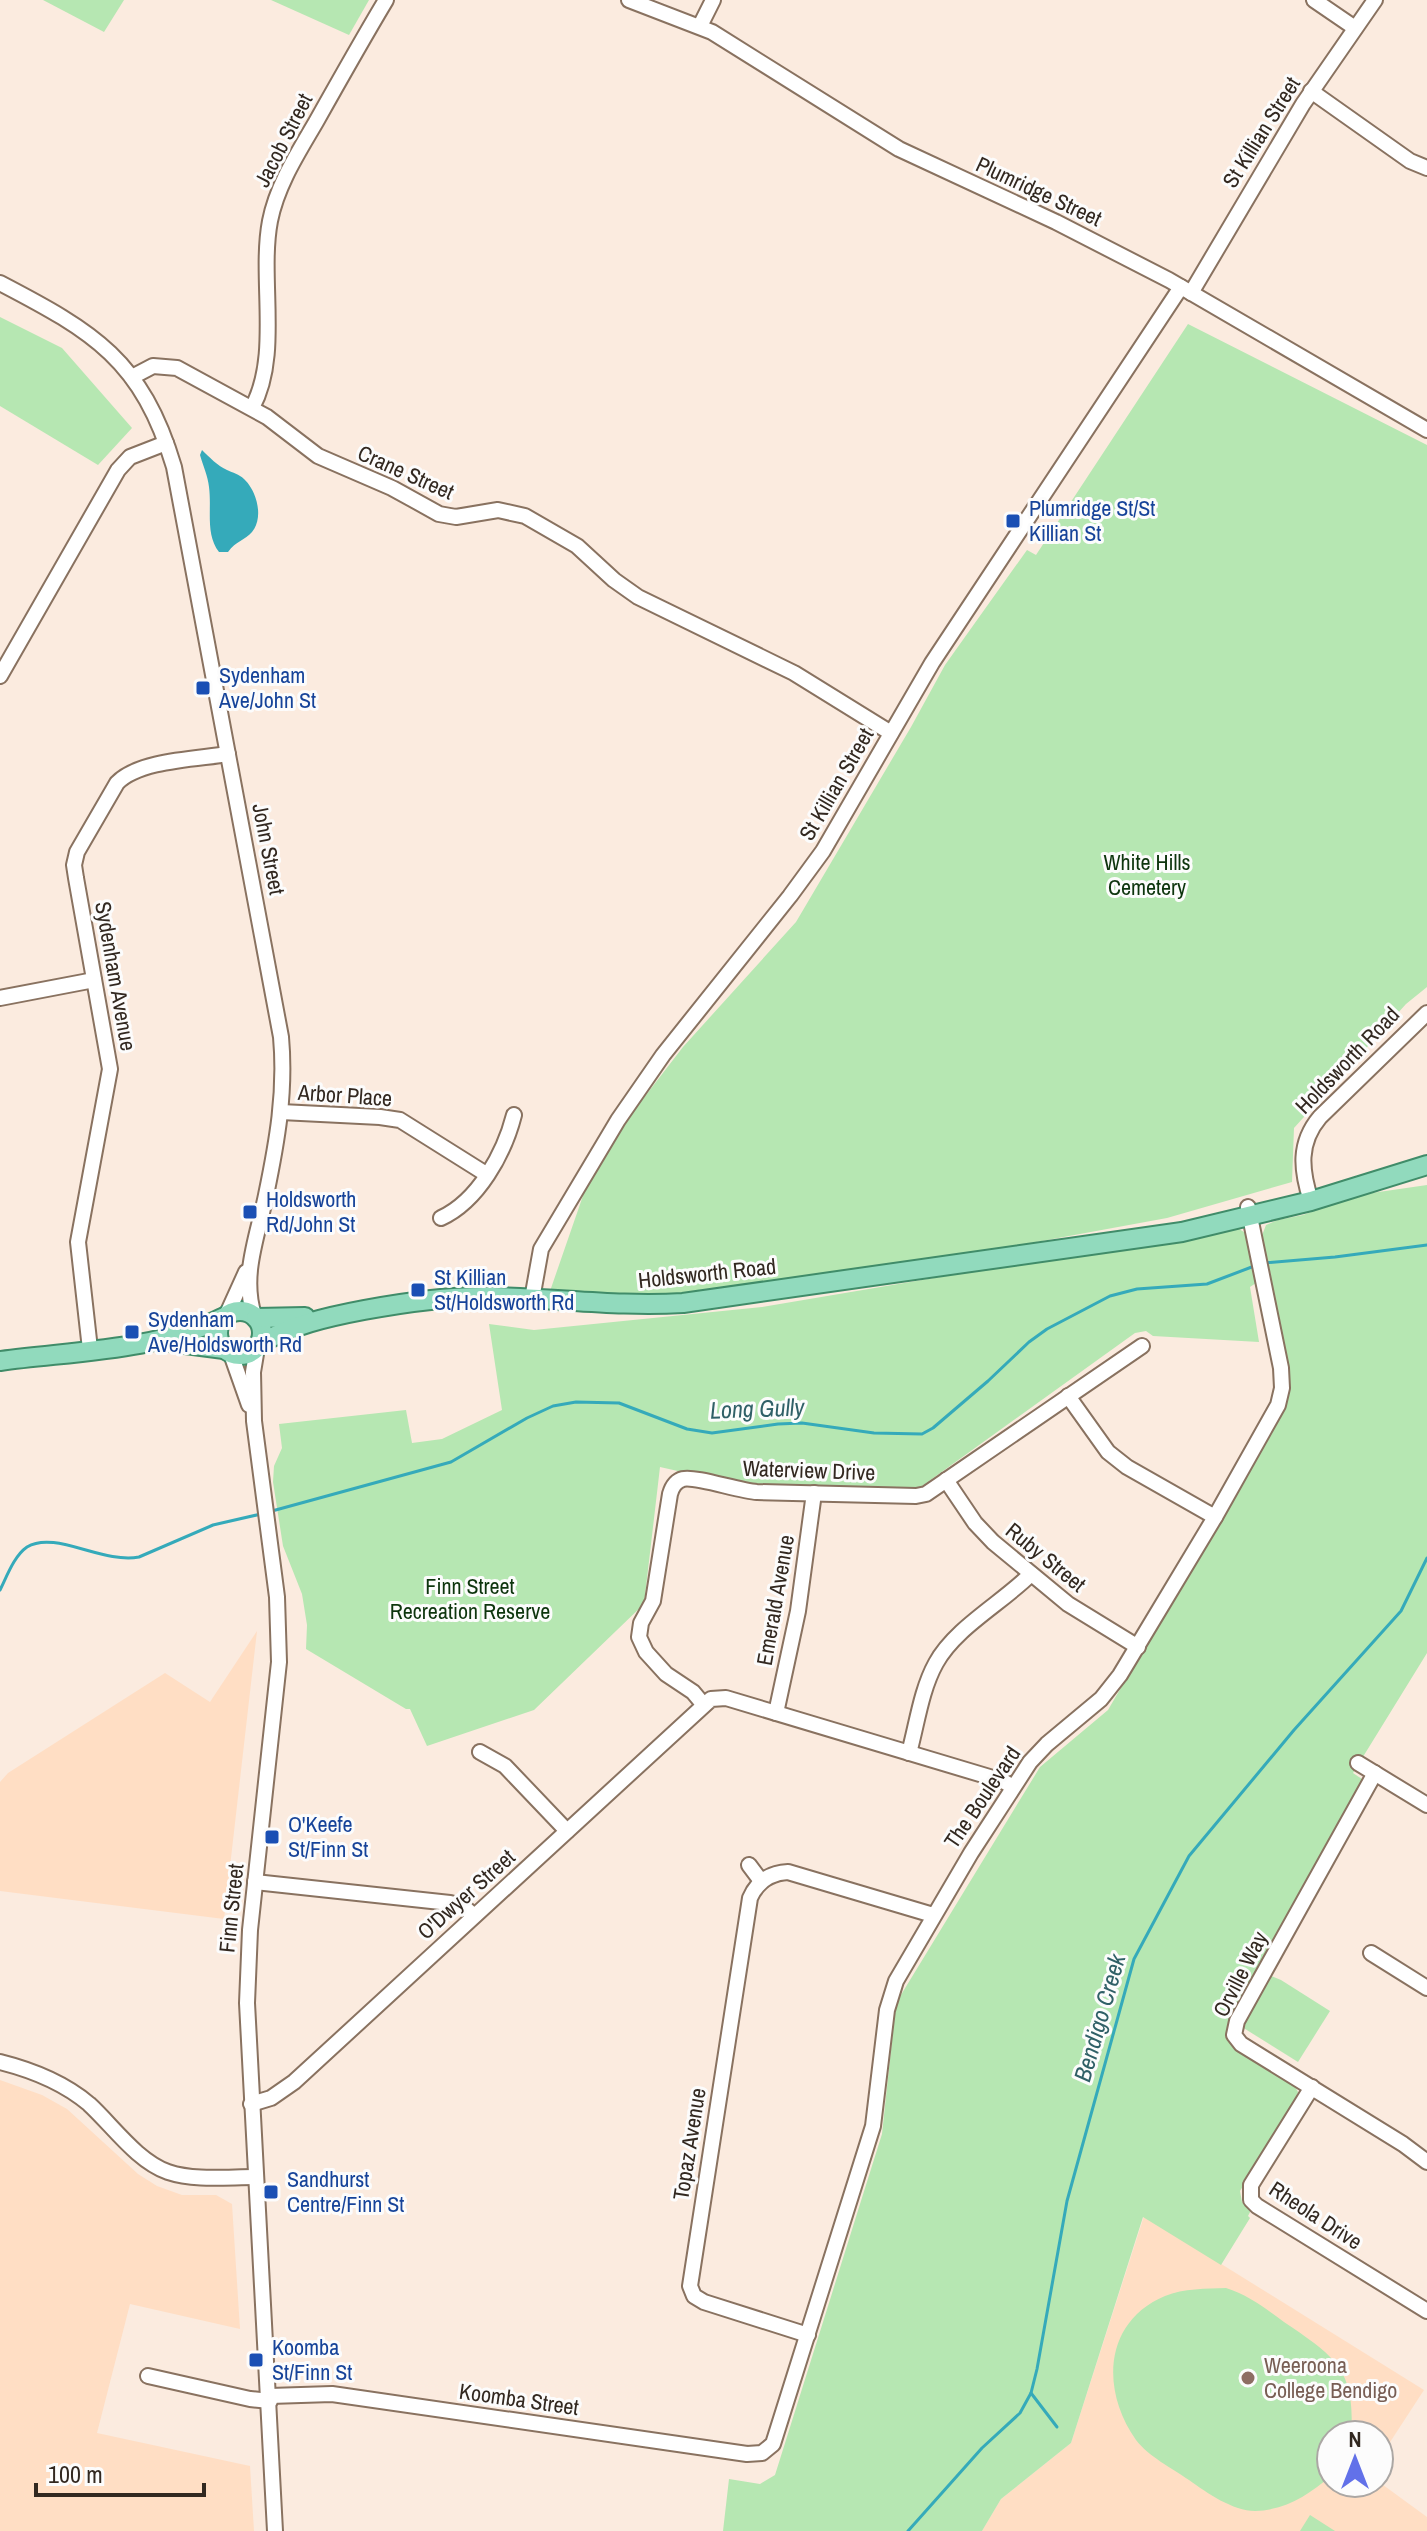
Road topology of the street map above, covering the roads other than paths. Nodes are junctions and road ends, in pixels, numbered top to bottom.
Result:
1 (386, 0) edge
2 (629, 0) edge
3 (713, 0) edge
4 (1314, 0) edge
5 (1375, 0) edge
6 (700, 26) junction
7 (1355, 28) junction
8 (1311, 91) junction
9 (1427, 168) edge
10 (0, 283) edge
11 (1186, 290) junction
12 (132, 377) junction
13 (252, 408) junction
14 (1427, 430) edge
15 (166, 443) junction
16 (0, 676) edge
17 (891, 733) junction
18 (228, 754) junction
19 (94, 980) junction
20 (0, 998) edge
21 (1427, 1013) edge
22 (281, 1112) junction
23 (514, 1115) dead end
24 (1427, 1163) edge
25 (486, 1174) junction
26 (1309, 1196) junction
27 (1249, 1212) junction
28 (441, 1218) dead end
29 (250, 1264) junction
30 (532, 1299) junction
31 (336, 1315) junction
32 (225, 1316) junction
33 (255, 1316) junction
34 (156, 1341) junction
35 (258, 1346) junction
36 (1142, 1346) dead end
37 (90, 1349) junction
38 (227, 1352) junction
39 (0, 1361) edge
40 (1068, 1396) junction
41 (254, 1421) junction
42 (946, 1480) junction
43 (814, 1493) junction
44 (1215, 1517) junction
45 (1031, 1574) junction
46 (1138, 1647) junction
47 (703, 1704) junction
48 (776, 1713) junction
49 (480, 1752) dead end
50 (909, 1753) junction
51 (1358, 1763) dead end
52 (1375, 1773) junction
53 (1013, 1787) junction
54 (1427, 1805) edge
55 (567, 1831) junction
56 (749, 1865) dead end
57 (761, 1881) junction
58 (255, 1882) junction
59 (473, 1915) junction
60 (933, 1915) junction
61 (1371, 1953) dead end
62 (1427, 1988) edge
63 (0, 2062) edge
64 (1312, 2087) junction
65 (251, 2104) junction
66 (1427, 2162) edge
67 (255, 2177) junction
68 (1427, 2311) edge
69 (808, 2335) junction
70 (148, 2376) dead end
71 (270, 2398) junction
72 (762, 2453) joint
73 (275, 2531) edge
74 (285, 2531) edge

1 - 13 street, Jacob Street
2 - 6 street, Plumridge Street
3 - 6 street
4 - 7 street
5 - 7 street, St Killian Street
6 - 11 street, Plumridge Street
7 - 8 street, St Killian Street
8 - 9 street
8 - 11 street, St Killian Street
10 - 12 street
11 - 14 street, Plumridge Street
11 - 17 street, St Killian Street
12 - 13 street, Crane Street
12 - 15 street
13 - 17 street, Crane Street
15 - 16 street
15 - 18 street, John Street
17 - 30 street, St Killian Street
18 - 19 street, Sydenham Avenue
18 - 22 street, John Street
19 - 20 street
19 - 37 street, Sydenham Avenue
21 - 26 street, Holdsworth Road
22 - 25 street, Arbor Place
22 - 29 street, John Street
23 - 25 street
24 - 26 main road, Holdsworth Road
25 - 28 street
26 - 27 main road, Holdsworth Road
27 - 30 main road, Holdsworth Road
27 - 44 street, The Boulevard
29 - 32 street, John Street
29 - 33 street, John Street
30 - 31 main road, Holdsworth Road
31 - 33 main road, Holdsworth Road
31 - 35 main road, Holdsworth Road
32 - 33 main road
32 - 34 main road
32 - 38 main road
33 - 35 main road
34 - 37 main road
34 - 38 main road
35 - 38 main road
35 - 41 street, Finn Street
36 - 40 street, Waterview Drive
37 - 39 main road
38 - 41 street, Finn Street
40 - 42 street, Waterview Drive
40 - 44 street
41 - 58 street, Finn Street
42 - 43 street, Waterview Drive
42 - 45 street, Ruby Street
43 - 47 street, Waterview Drive
43 - 48 street, Emerald Avenue
44 - 46 street, The Boulevard
45 - 46 street, Ruby Street
45 - 50 street
46 - 53 street, The Boulevard
47 - 48 street
47 - 55 street, O'Dwyer Street
48 - 50 street
49 - 55 street
50 - 53 street
51 - 52 street
52 - 54 street
52 - 64 street, Orville Way
53 - 60 street, The Boulevard
55 - 59 street, O'Dwyer Street
56 - 57 street
57 - 60 street
57 - 69 street, Topaz Avenue
58 - 59 street
58 - 65 street, Finn Street
59 - 65 street, O'Dwyer Street
60 - 69 street, The Boulevard
61 - 62 street
63 - 67 street
64 - 66 street, Orville Way
64 - 68 street, Rheola Drive
65 - 67 street, Finn Street
67 - 71 street, Finn Street
69 - 72 street, The Boulevard
70 - 71 street, Koomba Street
71 - 72 street, Koomba Street
71 - 73 street, Finn Street
71 - 74 street, Finn Street

